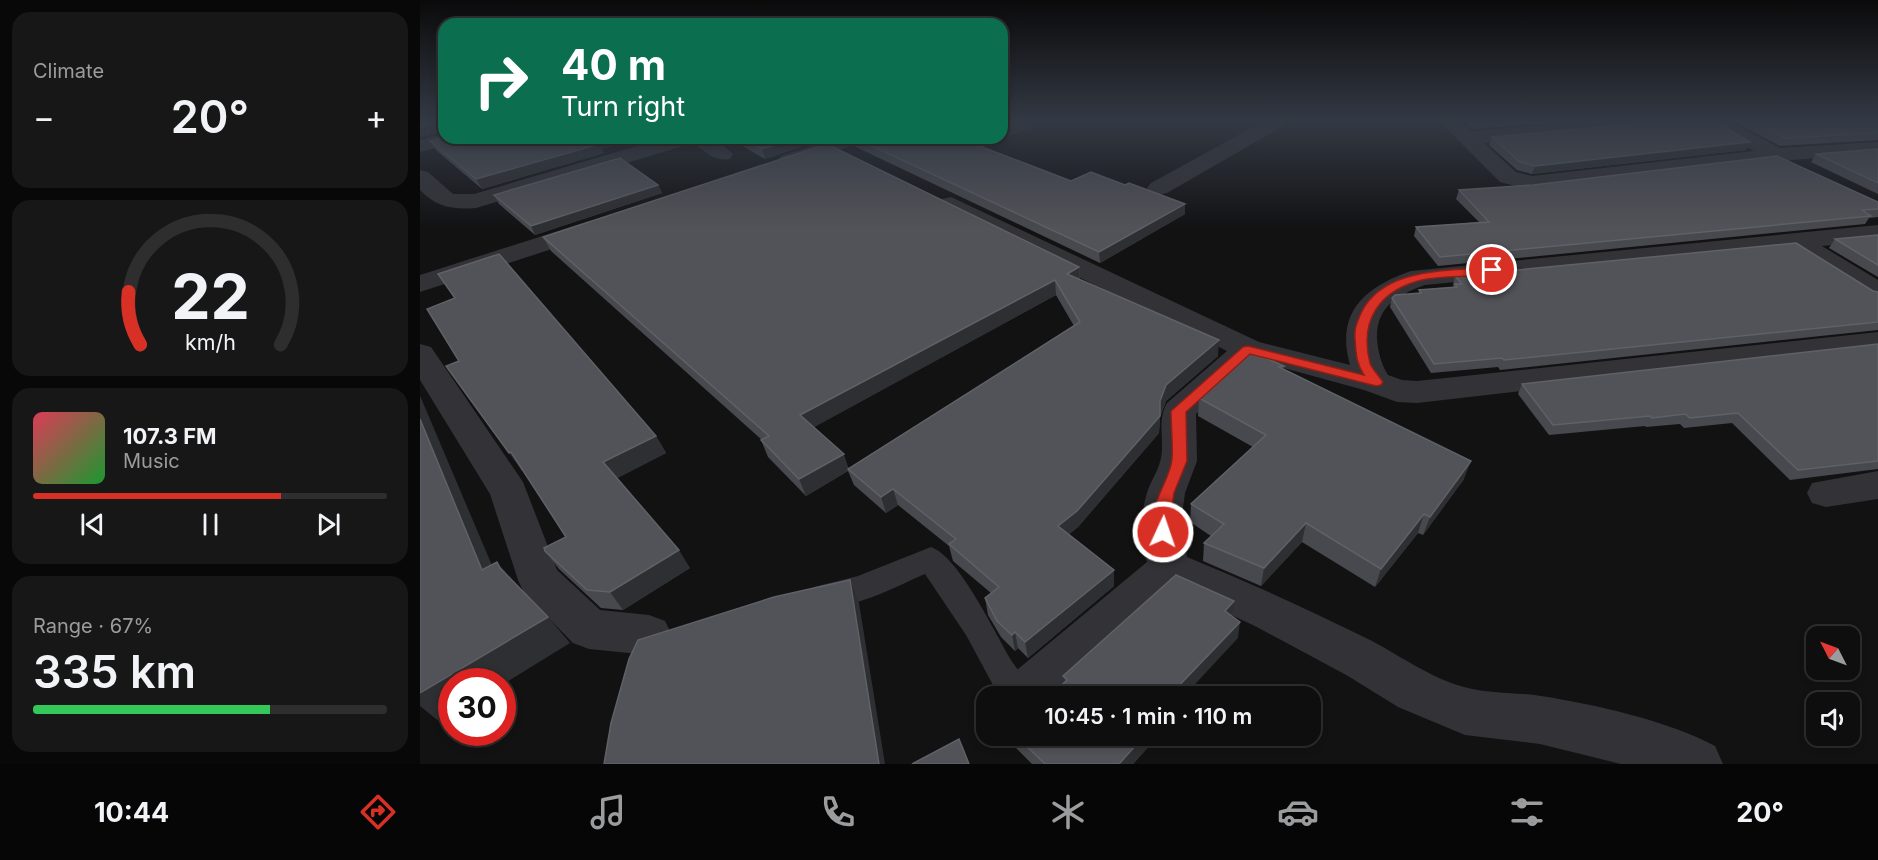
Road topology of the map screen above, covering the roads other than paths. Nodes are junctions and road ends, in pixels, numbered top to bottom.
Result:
1 (624, 157) edge
2 (818, 157) edge
3 (1215, 157) edge
4 (1488, 157) edge
5 (1762, 157) edge
6 (1779, 157) edge
7 (767, 169) edge
8 (1817, 175) edge
9 (420, 177) edge
10 (1159, 188) dead end
11 (928, 193) edge
12 (613, 221) edge
13 (1878, 233) edge
14 (1797, 242) junction
15 (420, 284) edge
16 (1878, 292) edge
17 (1878, 341) edge
18 (1248, 350) junction
19 (420, 354) edge
20 (1376, 382) junction
21 (1878, 485) edge
22 (1826, 493) dead end
23 (1170, 568) junction
24 (803, 601) edge
25 (656, 642) edge
26 (1010, 686) edge
27 (1034, 686) edge
28 (1697, 764) edge

1 - 9 street
2 - 7 street
3 - 10 street
4 - 5 street
6 - 8 street
11 - 18 street
12 - 15 street
13 - 14 street
14 - 16 street
14 - 20 street
17 - 20 street
18 - 20 street
18 - 23 street
19 - 25 street
21 - 22 street
23 - 27 street
23 - 28 street
24 - 26 lane

